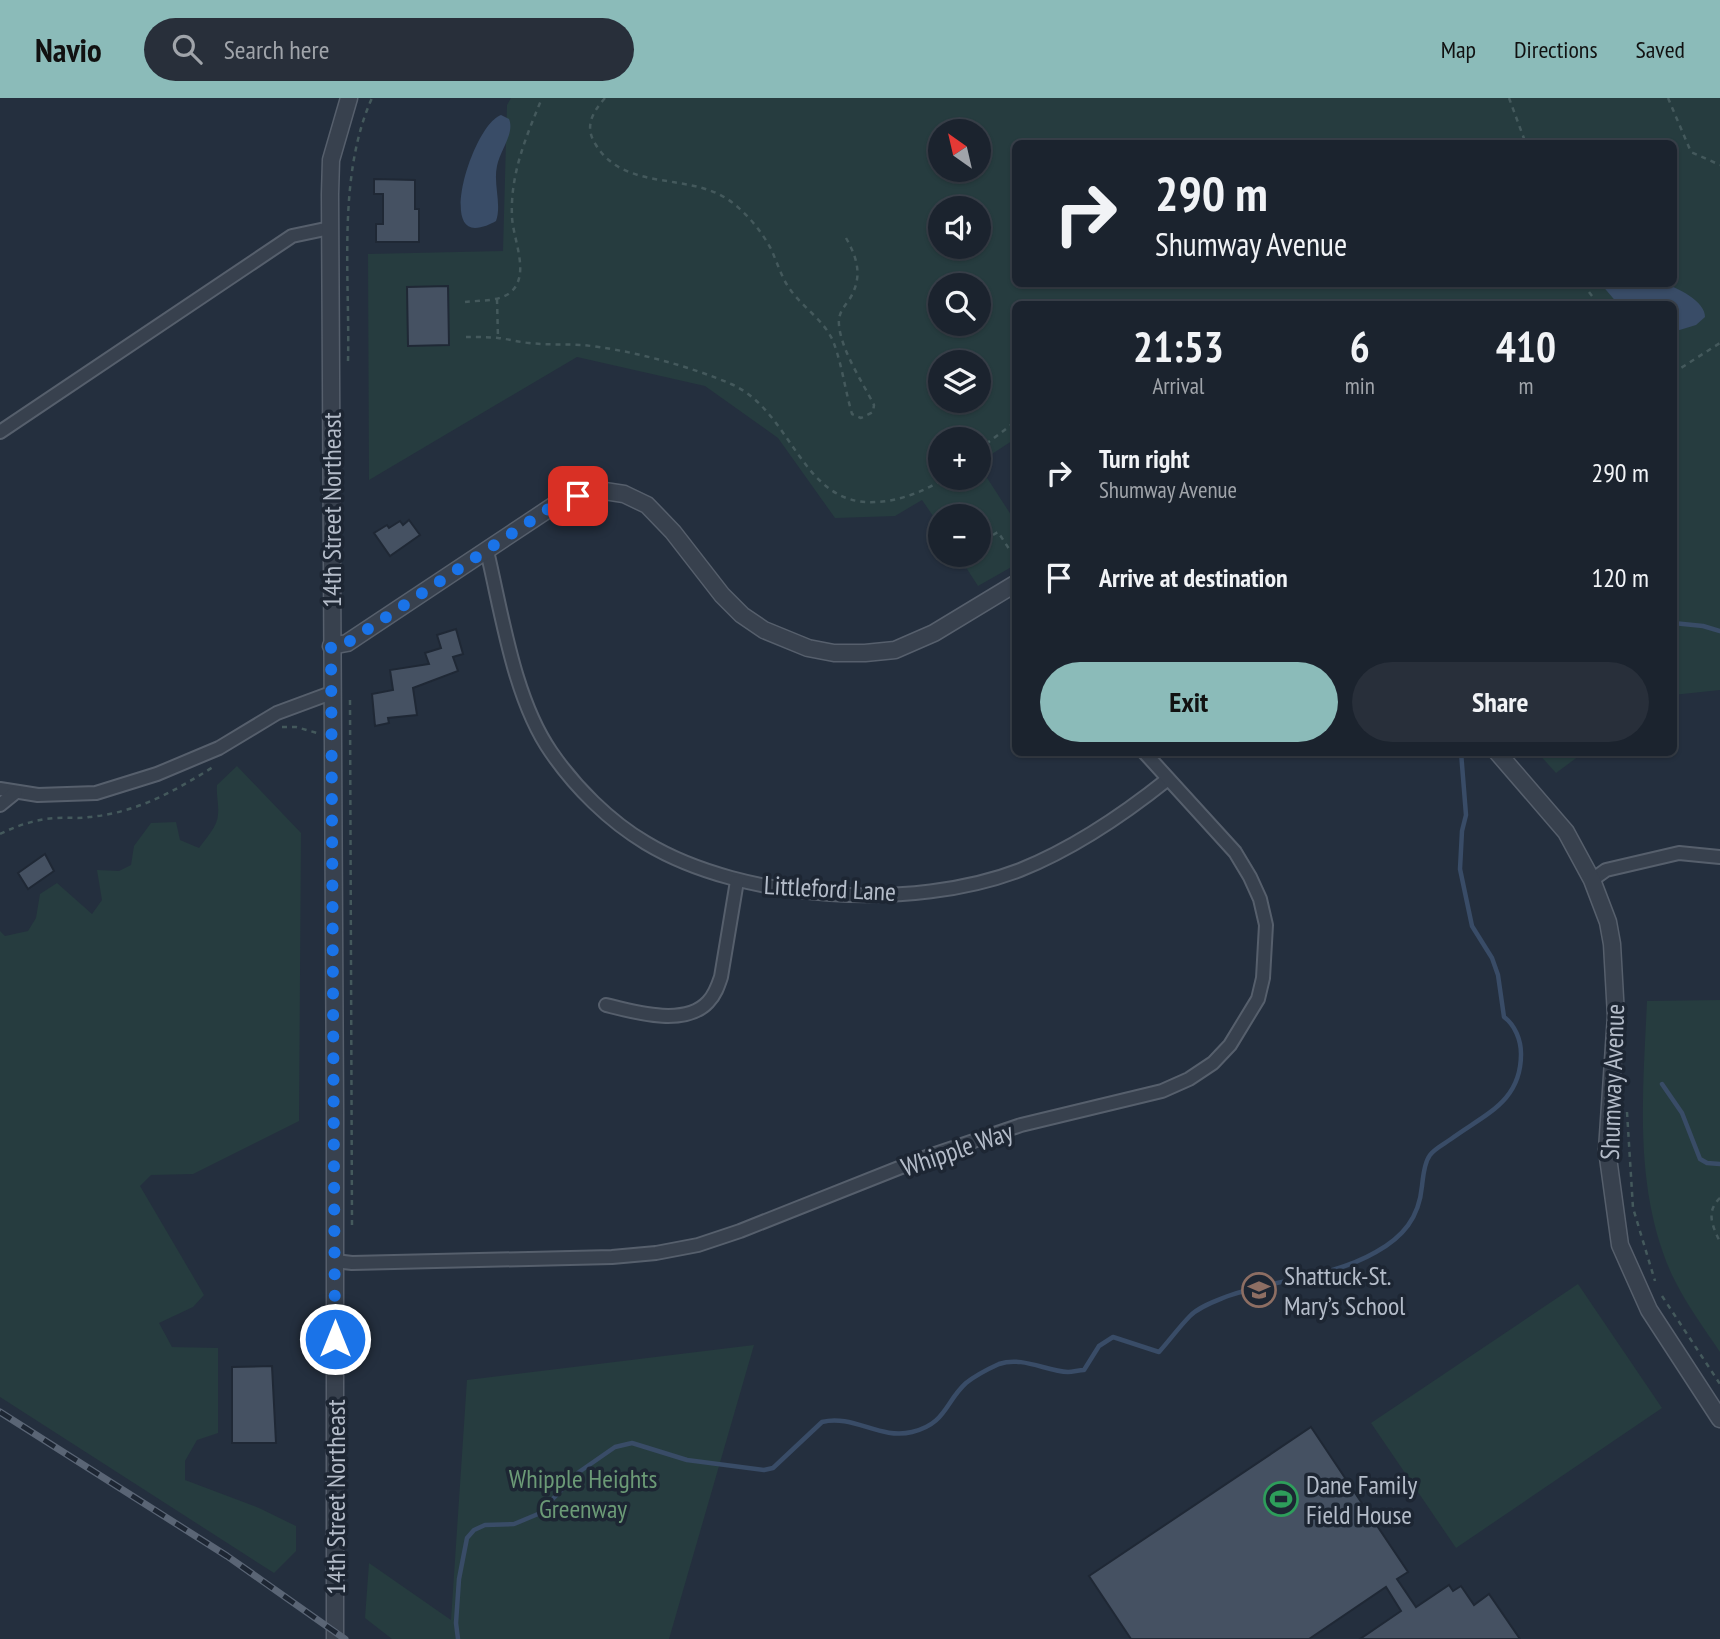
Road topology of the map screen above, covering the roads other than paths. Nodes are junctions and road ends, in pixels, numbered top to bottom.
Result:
1 (349, 98) edge
2 (330, 229) junction
3 (0, 432) edge
4 (487, 551) junction
5 (1012, 587) edge
6 (331, 646) junction
7 (331, 693) junction
8 (1148, 756) edge
9 (1500, 756) edge
10 (1168, 779) junction
11 (0, 789) edge
12 (16, 792) junction
13 (0, 805) edge
14 (1720, 857) edge
15 (1592, 880) junction
16 (737, 881) junction
17 (606, 1005) dead end
18 (335, 1261) junction
19 (1720, 1419) edge
20 (335, 1639) edge

1 - 2 street, 14th Street Northeast
2 - 3 street
2 - 6 street, 14th Street Northeast
4 - 5 street
4 - 6 street
4 - 16 street, Littleford Lane
6 - 7 street, 14th Street Northeast
7 - 12 street
7 - 18 street, 14th Street Northeast
8 - 10 street, Whipple Way
9 - 15 street, Shumway Avenue
10 - 16 street, Littleford Lane
10 - 18 street, Whipple Way
11 - 12 street
12 - 13 street
14 - 15 street
15 - 19 street, Shumway Avenue
16 - 17 street
18 - 20 street, 14th Street Northeast

